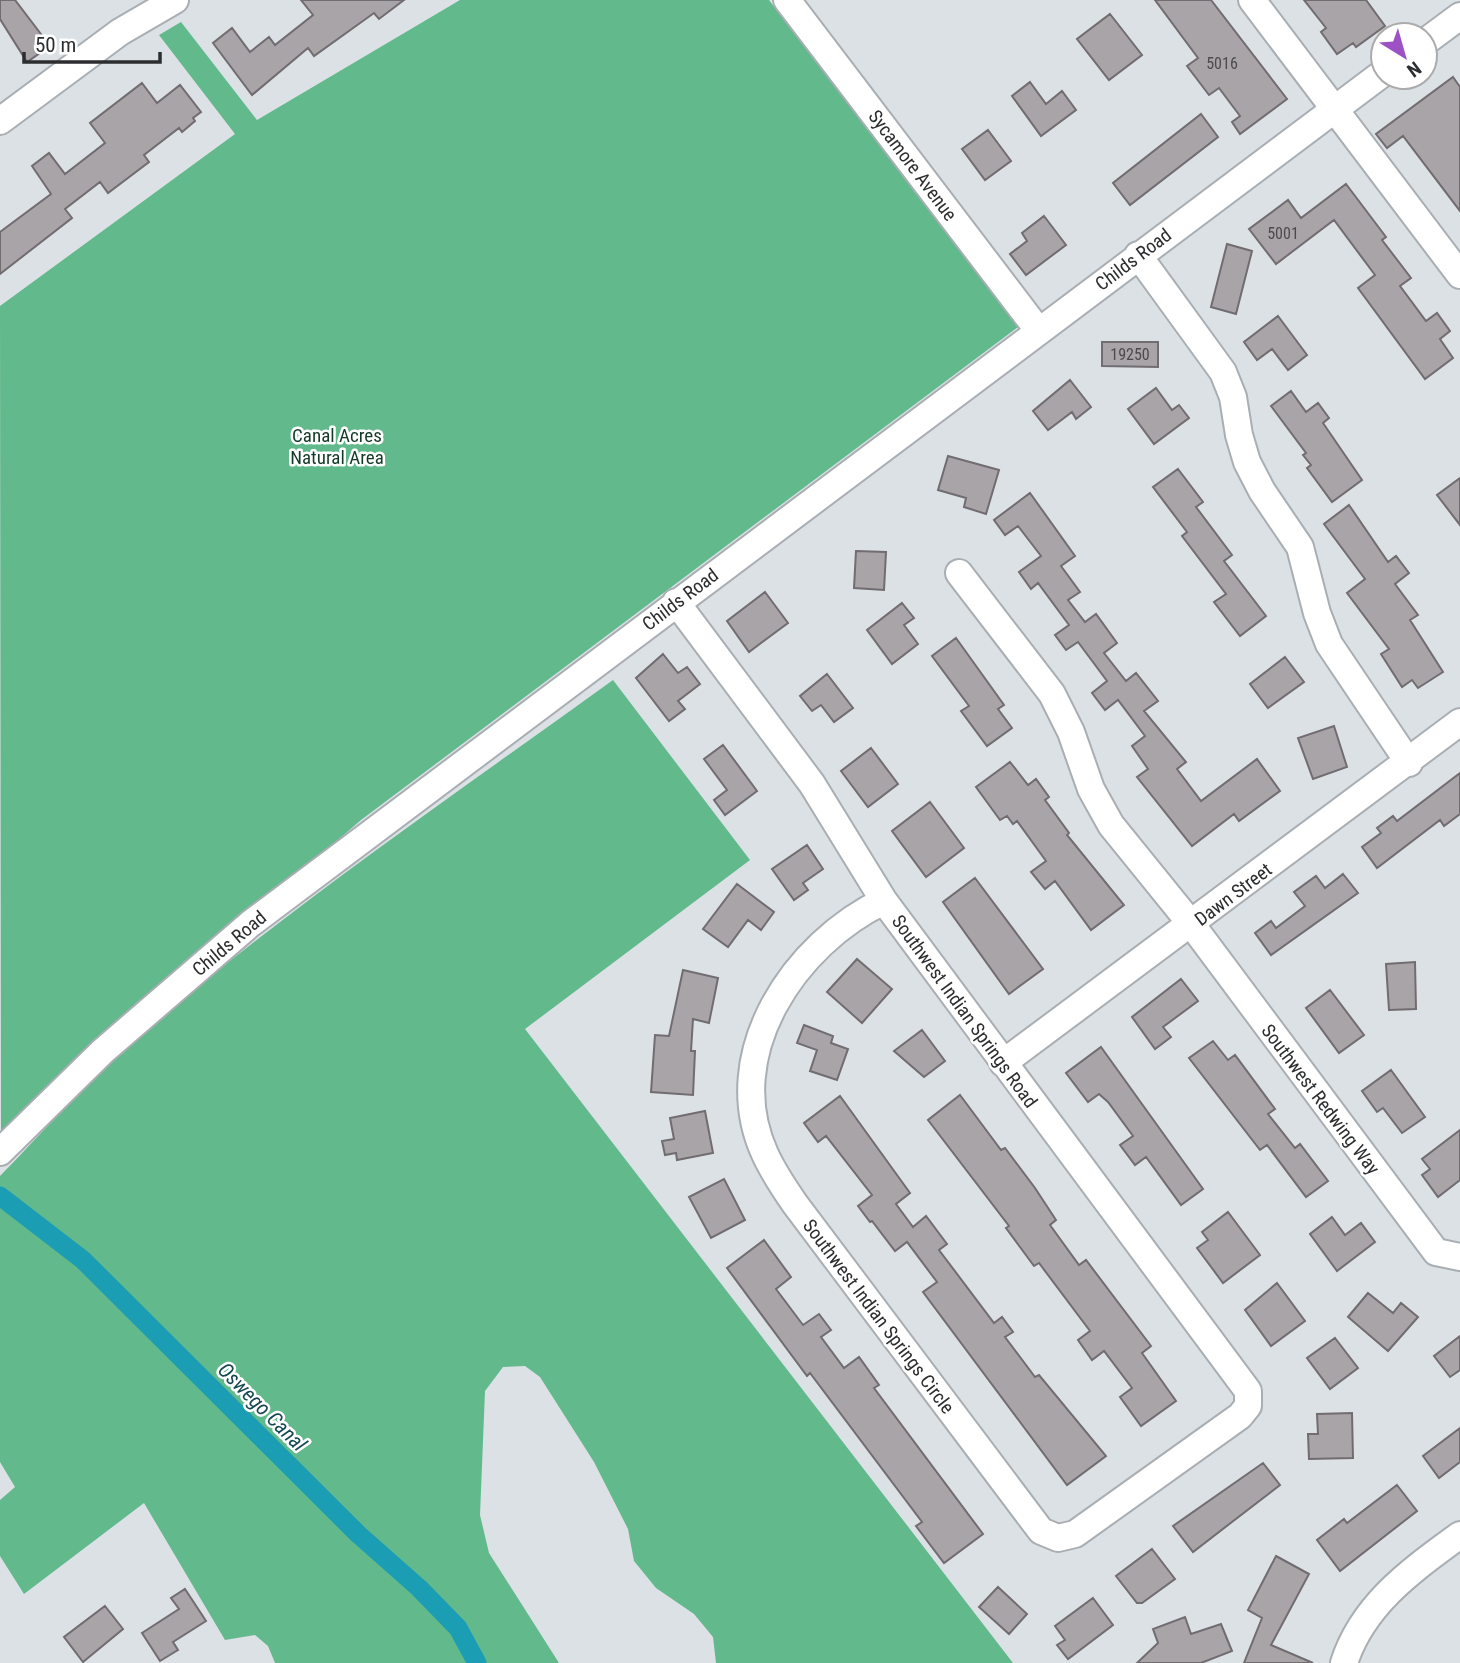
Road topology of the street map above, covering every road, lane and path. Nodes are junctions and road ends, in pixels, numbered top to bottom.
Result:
1 (175, 0) edge
2 (787, 0) edge
3 (1252, 0) edge
4 (1460, 16) edge
5 (1439, 32) edge
6 (1369, 83) edge
7 (1336, 108) junction
8 (0, 121) edge
9 (1138, 255) junction
10 (1460, 275) edge
11 (1038, 330) junction
12 (959, 573) dead end
13 (676, 601) junction
14 (1460, 722) edge
15 (1409, 763) junction
16 (884, 901) junction
17 (1192, 925) junction
18 (1003, 1063) junction
19 (0, 1152) edge
20 (1460, 1257) edge
21 (1240, 1416) joint
22 (1460, 1535) edge
23 (1344, 1663) edge

1 - 8 street
2 - 11 street, Sycamore Avenue
3 - 7 street
4 - 5 street
6 - 7 street, Childs Road
7 - 9 street, Childs Road
7 - 10 street
9 - 11 street, Childs Road
9 - 15 street
11 - 13 street, Childs Road
12 - 17 street, Southwest Redwing Way
13 - 16 street, Southwest Indian Springs Road
13 - 19 street, Childs Road
14 - 15 street, Dawn Street
15 - 17 street, Dawn Street
16 - 18 street, Southwest Indian Springs Road
16 - 21 street, Southwest Indian Springs Circle
17 - 18 street, Dawn Street
17 - 20 street, Southwest Redwing Way
18 - 21 street, Southwest Indian Springs Road
22 - 23 street

